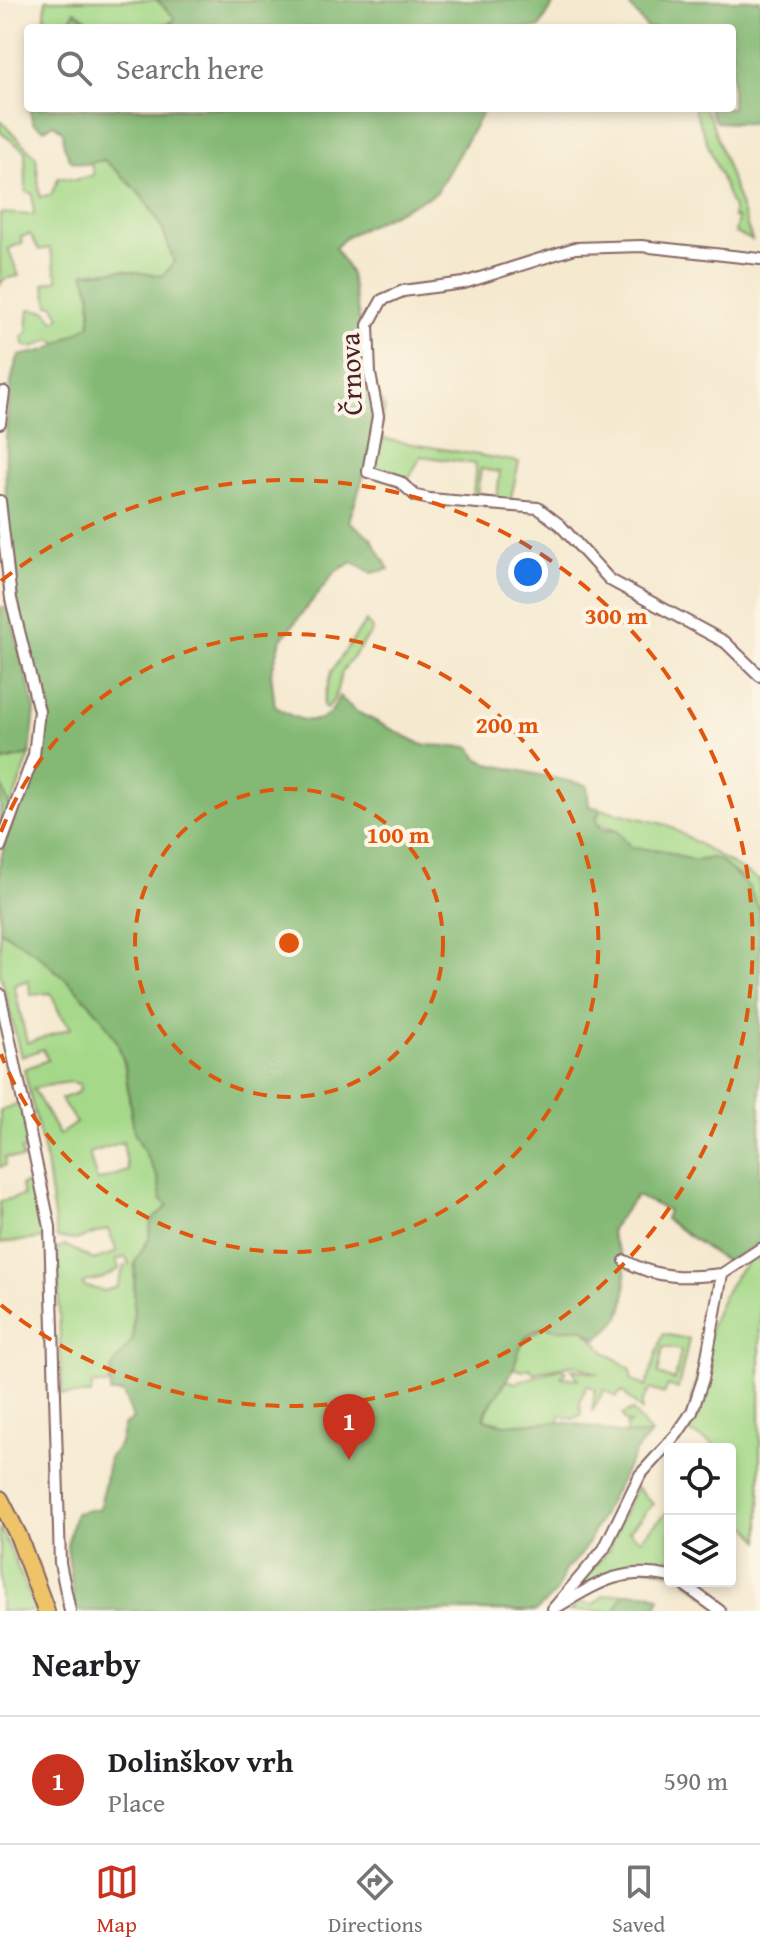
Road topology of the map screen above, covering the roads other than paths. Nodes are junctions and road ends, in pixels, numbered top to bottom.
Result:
1 (760, 259) edge
2 (4, 392) dead end
3 (0, 423) edge
4 (0, 501) edge
5 (6, 601) edge
6 (760, 676) edge
7 (0, 847) edge
8 (0, 994) edge
9 (760, 1249) edge
10 (625, 1261) dead end
11 (722, 1274) junction
12 (0, 1499) edge
13 (664, 1576) edge
14 (687, 1587) edge
15 (552, 1610) edge
16 (46, 1611) edge
17 (70, 1611) edge
18 (720, 1611) edge

1 - 6 street, Črnova
2 - 3 street
4 - 5 street
5 - 7 street
8 - 17 street
9 - 11 street
10 - 11 street
11 - 15 street
12 - 16 main road
13 - 15 street
14 - 18 street

